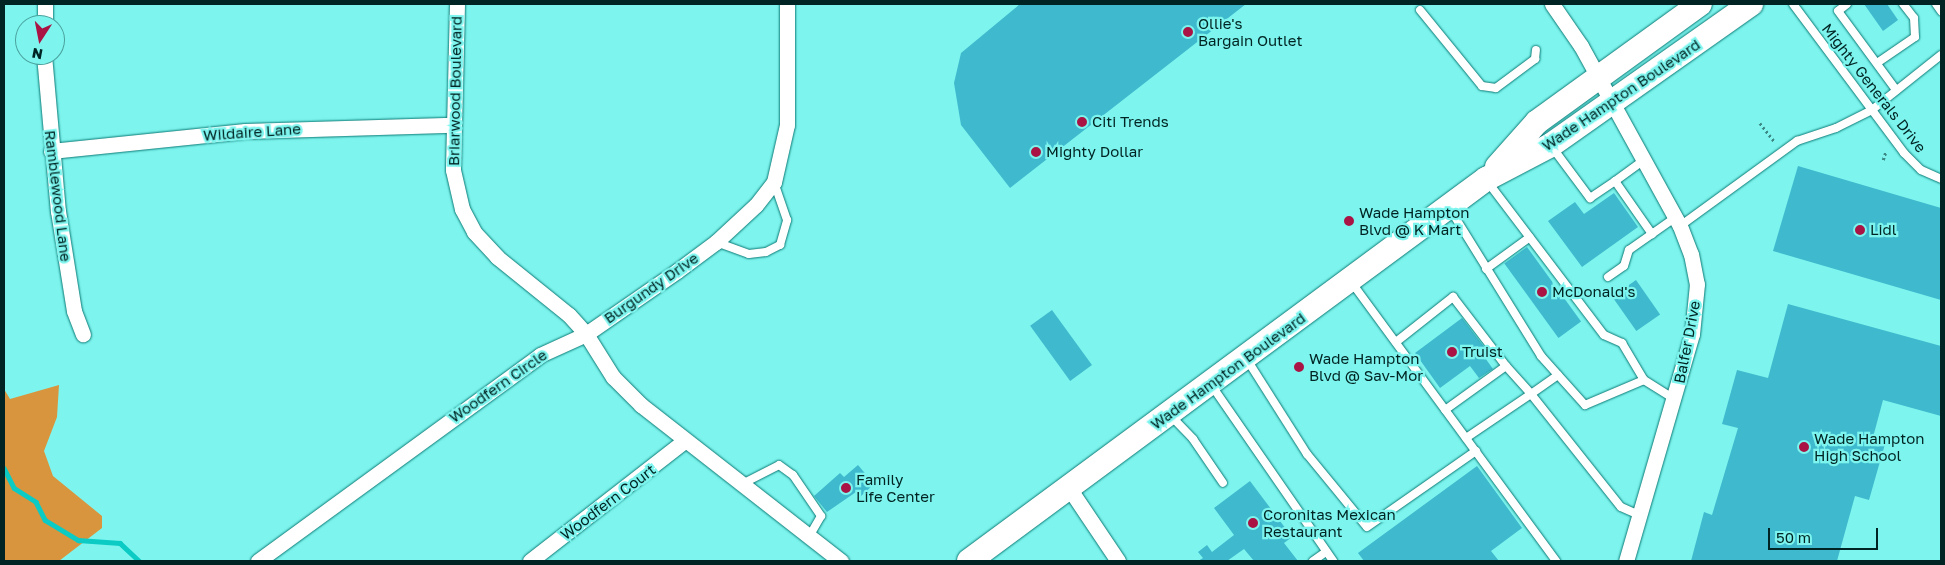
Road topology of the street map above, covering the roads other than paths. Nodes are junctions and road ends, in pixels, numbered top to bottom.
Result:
1 (457, 4) edge
2 (787, 4) edge
3 (1552, 4) edge
4 (1700, 4) edge
5 (1751, 4) edge
6 (1793, 4) edge
7 (1847, 4) edge
8 (1903, 4) edge
9 (1936, 4) edge
10 (1420, 10) dead end
11 (1941, 11) edge
12 (1536, 50) dead end
13 (1941, 55) edge
14 (1877, 62) junction
15 (45, 65) edge
16 (1598, 78) junction
17 (1896, 90) junction
18 (1612, 102) junction
19 (1872, 110) junction
20 (453, 126) junction
21 (1551, 145) junction
22 (51, 152) junction
23 (1644, 160) junction
24 (1486, 179) junction
25 (1941, 179) edge
26 (1615, 181) junction
27 (774, 182) junction
28 (1449, 208) junction
29 (1678, 221) junction
30 (1652, 234) junction
31 (1530, 237) junction
32 (716, 242) junction
33 (1486, 269) junction
34 (1608, 278) dead end
35 (1350, 282) junction
36 (83, 334) dead end
37 (586, 334) junction
38 (1396, 342) junction
39 (1246, 358) junction
40 (1506, 366) junction
41 (1558, 375) junction
42 (1644, 380) junction
43 (1211, 384) junction
44 (1531, 394) junction
45 (1675, 399) junction
46 (1445, 410) junction
47 (1170, 414) junction
48 (1466, 438) junction
49 (684, 441) junction
50 (1476, 451) junction
51 (744, 483) junction
52 (1223, 483) dead end
53 (1070, 488) junction
54 (1641, 516) junction
55 (810, 535) junction
56 (1326, 552) junction
57 (258, 561) edge
58 (530, 561) edge
59 (841, 561) edge
60 (969, 561) edge
61 (1118, 561) edge
62 (1313, 561) edge
63 (1333, 561) edge
64 (1556, 561) edge
65 (1626, 561) edge

1 - 20 street, Briarwood Boulevard
2 - 27 street, Burgundy Drive
3 - 16 street, Balfer Drive
4 - 16 main road, Wade Hampton Boulevard
5 - 18 main road, Wade Hampton Boulevard
6 - 19 lane, Mighty Generals Drive
7 - 14 lane
8 - 14 lane
9 - 11 lane
10 - 12 lane
13 - 17 lane
14 - 17 lane
15 - 22 street, Ramblewood Lane
16 - 18 street, Balfer Drive
16 - 24 main road, Wade Hampton Boulevard
17 - 19 lane
18 - 21 main road, Wade Hampton Boulevard
18 - 23 street, Balfer Drive
19 - 25 lane, Mighty Generals Drive
19 - 29 lane
20 - 22 street, Wildaire Lane
20 - 37 street, Briarwood Boulevard
21 - 24 main road, Wade Hampton Boulevard
21 - 26 lane
22 - 36 street, Ramblewood Lane
23 - 26 lane
23 - 29 street, Balfer Drive
24 - 28 main road, Wade Hampton Boulevard
24 - 31 lane
26 - 30 lane
27 - 32 street, Burgundy Drive
27 - 32 lane
28 - 33 lane
28 - 35 main road, Wade Hampton Boulevard
29 - 30 lane
29 - 45 street, Balfer Drive
30 - 34 lane
31 - 33 lane
31 - 42 lane
32 - 37 street, Burgundy Drive
33 - 41 lane
35 - 38 lane
35 - 39 main road, Wade Hampton Boulevard
37 - 49 street
37 - 57 street, Woodfern Circle
38 - 40 lane
38 - 46 lane
39 - 43 main road, Wade Hampton Boulevard
39 - 50 lane
40 - 44 lane
40 - 46 lane
41 - 42 lane
41 - 44 lane
42 - 45 lane
43 - 47 main road, Wade Hampton Boulevard
43 - 56 lane
44 - 48 lane
44 - 54 lane
45 - 54 street, Balfer Drive
46 - 48 lane
47 - 52 lane
47 - 53 main road, Wade Hampton Boulevard
48 - 50 lane
49 - 51 street
49 - 58 street, Woodfern Court
50 - 64 lane
51 - 55 street
51 - 55 lane
53 - 60 main road, Wade Hampton Boulevard
53 - 61 street
54 - 65 street, Balfer Drive
55 - 59 street
56 - 62 lane
56 - 63 lane

